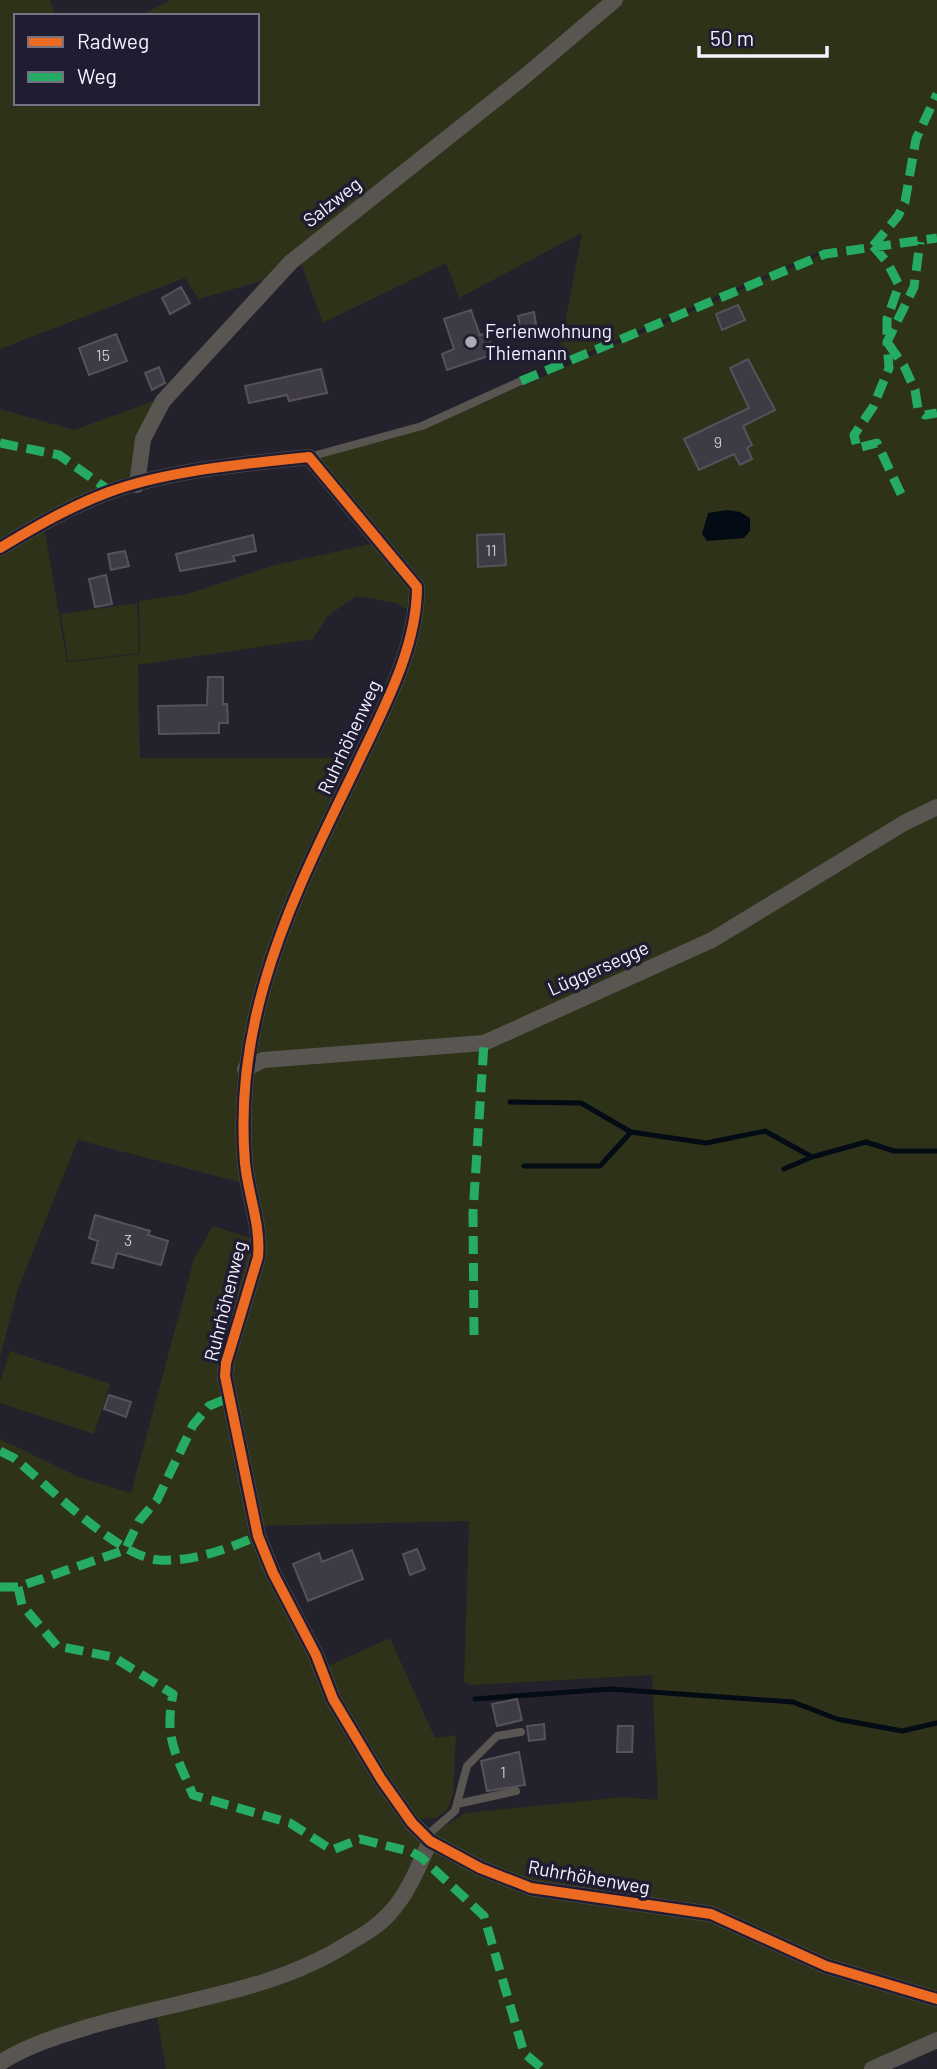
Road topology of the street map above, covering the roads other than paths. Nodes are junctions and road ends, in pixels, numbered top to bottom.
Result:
1 (615, 0) edge
2 (521, 381) dead end
3 (309, 457) junction
4 (137, 485) junction
5 (0, 548) edge
6 (937, 807) edge
7 (244, 1069) junction
8 (521, 1732) dead end
9 (516, 1791) dead end
10 (457, 1804) junction
11 (427, 1839) junction
12 (937, 1999) edge
13 (937, 2040) edge
14 (0, 2063) edge
15 (872, 2069) edge

1 - 4 street, Salzweg
2 - 3 lane
3 - 4 street
3 - 7 street, Ruhrhöhenweg
4 - 5 street
6 - 7 street, Lüggersegge
7 - 11 street, Ruhrhöhenweg
8 - 10 lane
9 - 10 lane
10 - 11 lane
11 - 12 street, Ruhrhöhenweg
11 - 14 street
13 - 15 street

